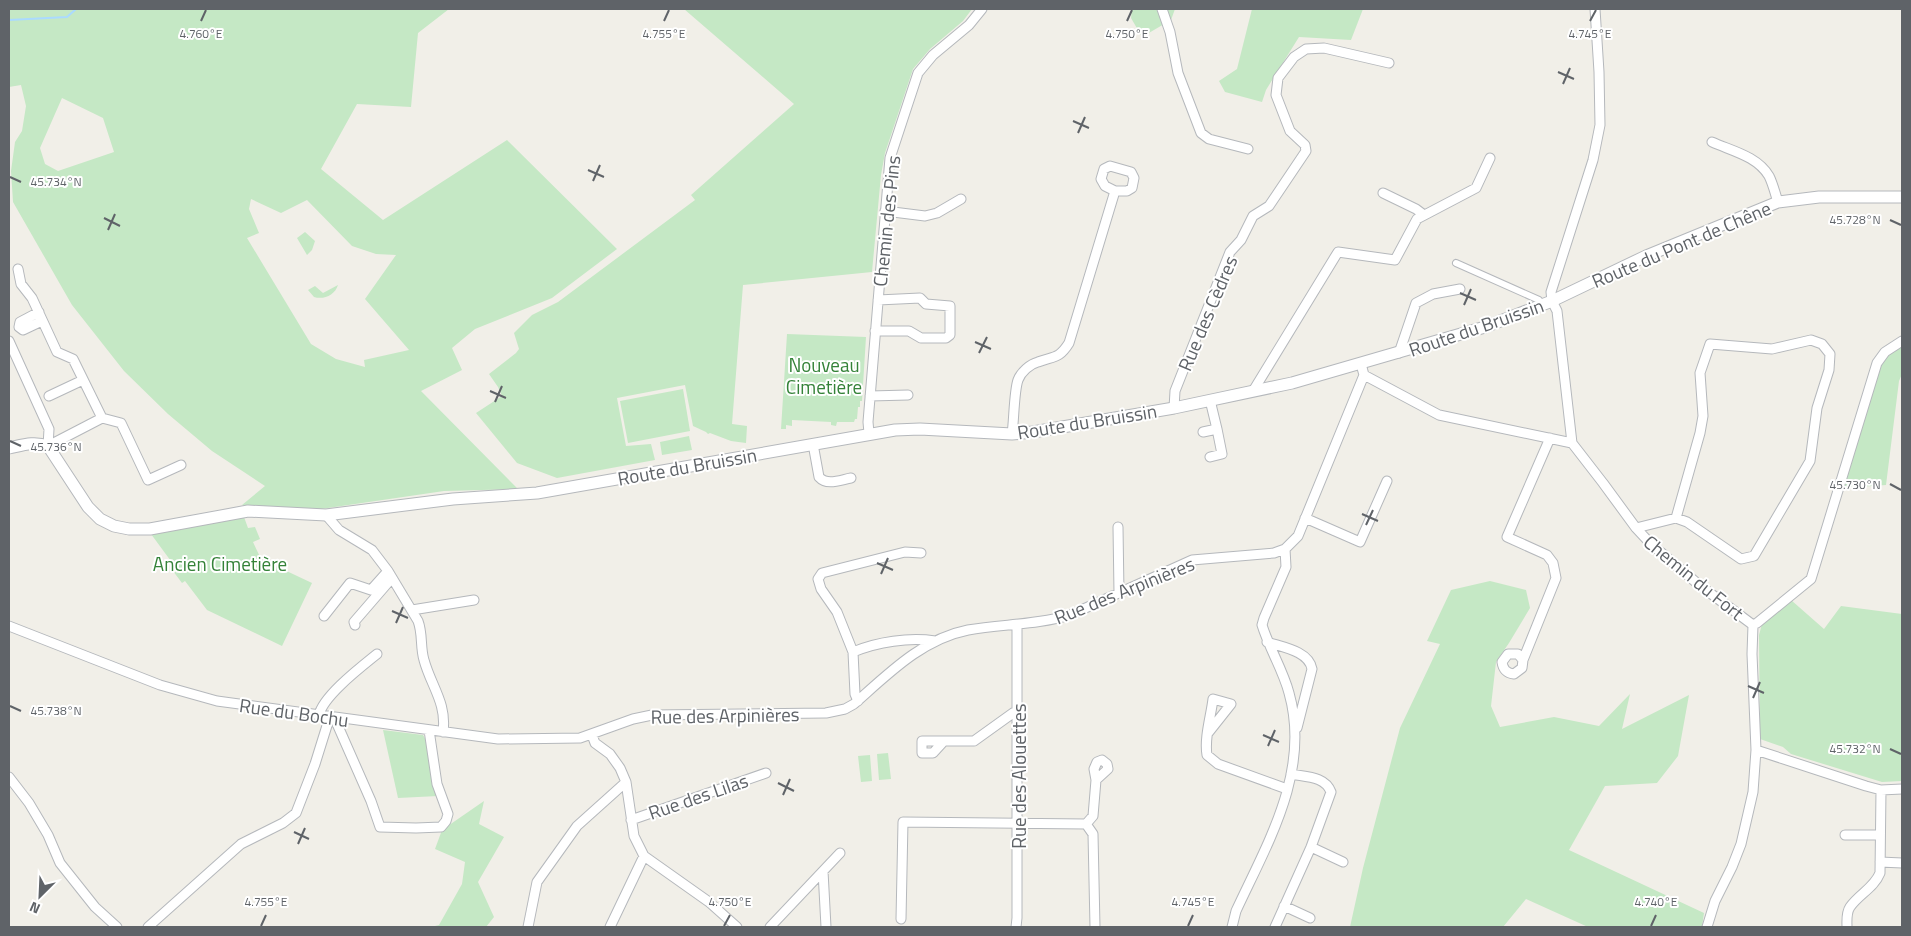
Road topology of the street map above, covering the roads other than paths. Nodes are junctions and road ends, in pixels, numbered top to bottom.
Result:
1 (982, 9) edge
2 (1162, 9) edge
3 (1595, 9) edge
4 (1389, 63) dead end
5 (1712, 142) dead end
6 (1248, 149) dead end
7 (1490, 158) dead end
8 (1115, 191) dead end
9 (1383, 193) dead end
10 (1902, 197) edge
11 (961, 199) dead end
12 (1778, 202) junction
13 (885, 211) junction
14 (1424, 215) junction
15 (1456, 263) dead end
16 (18, 269) dead end
17 (1460, 289) dead end
18 (878, 300) junction
19 (1547, 303) junction
20 (875, 331) junction
21 (9, 341) edge
22 (1902, 341) edge
23 (1399, 353) junction
24 (1362, 369) junction
25 (83, 380) junction
26 (1254, 391) junction
27 (908, 395) dead end
28 (49, 396) dead end
29 (870, 396) junction
30 (1210, 400) junction
31 (1174, 408) junction
32 (102, 418) junction
33 (1217, 429) junction
34 (1203, 432) dead end
35 (869, 433) junction
36 (1012, 434) junction
37 (1550, 438) junction
38 (1572, 443) junction
39 (813, 444) junction
40 (48, 446) junction
41 (9, 448) edge
42 (1210, 457) dead end
43 (181, 465) dead end
44 (852, 478) dead end
45 (1387, 481) dead end
46 (326, 515) junction
47 (1305, 518) junction
48 (1676, 518) junction
49 (1118, 528) dead end
50 (1636, 528) junction
51 (1285, 549) junction
52 (921, 552) dead end
53 (390, 575) junction
54 (1119, 593) junction
55 (474, 600) dead end
56 (412, 610) junction
57 (324, 616) dead end
58 (355, 625) dead end
59 (1753, 625) junction
60 (9, 626) edge
61 (1017, 626) junction
62 (935, 641) junction
63 (1267, 642) junction
64 (853, 652) junction
65 (377, 654) dead end
66 (1523, 660) dead end
67 (1307, 690) junction
68 (1289, 692) junction
69 (858, 701) junction
70 (1018, 712) junction
71 (320, 715) junction
72 (332, 717) junction
73 (429, 730) junction
74 (1296, 731) junction
75 (443, 732) junction
76 (1208, 733) dead end
77 (592, 735) junction
78 (944, 741) dead end
79 (1756, 750) junction
80 (766, 773) dead end
81 (1291, 774) junction
82 (9, 777) edge
83 (1096, 780) dead end
84 (626, 782) junction
85 (1287, 789) junction
86 (1902, 789) edge
87 (1881, 790) junction
88 (631, 820) junction
89 (1018, 823) junction
90 (1086, 824) junction
91 (1845, 835) dead end
92 (1880, 835) junction
93 (1311, 847) junction
94 (840, 853) dead end
95 (644, 856) junction
96 (1343, 862) dead end
97 (1880, 862) junction
98 (1902, 863) edge
99 (823, 871) junction
100 (1284, 906) junction
101 (1310, 918) dead end
102 (901, 919) dead end
103 (115, 927) edge
104 (148, 927) edge
105 (528, 927) edge
106 (610, 927) edge
107 (737, 927) edge
108 (770, 927) edge
109 (826, 927) edge
110 (1016, 927) edge
111 (1095, 927) edge
112 (1232, 927) edge
113 (1275, 927) edge
114 (1707, 927) edge
115 (1847, 927) edge

1 - 13 street, Chemin des Pins
2 - 6 street
3 - 19 street
4 - 31 street, Rue des Cèdres
5 - 12 street
7 - 14 street
8 - 36 street
9 - 14 street
10 - 12 street, Route du Pont de Chêne
11 - 13 street
12 - 19 street, Route du Pont de Chêne
13 - 18 street, Chemin des Pins
14 - 26 street
15 - 19 street
16 - 25 street
17 - 23 street, Route du Bruissin
18 - 20 street, Chemin des Pins
18 - 20 street
19 - 23 street, Route du Bruissin
19 - 38 street
20 - 29 street, Chemin des Pins
21 - 40 street
22 - 59 street
23 - 24 street, Route du Bruissin
24 - 26 street, Route du Bruissin
24 - 37 street
24 - 47 street
25 - 28 street
25 - 32 street
26 - 30 street, Route du Bruissin
27 - 29 street
29 - 35 street, Chemin des Pins
30 - 31 street, Route du Bruissin
30 - 33 street
31 - 36 street, Route du Bruissin
32 - 40 street
32 - 43 street
33 - 34 street
33 - 42 street
35 - 36 street, Route du Bruissin
35 - 39 street, Route du Bruissin
37 - 38 street
37 - 66 street
38 - 50 street, Chemin du Fort
39 - 44 street
39 - 46 street, Route du Bruissin
40 - 41 street
40 - 46 street, Route du Bruissin
45 - 47 street
46 - 53 street
47 - 51 street
48 - 48 street
48 - 50 street
49 - 54 street
50 - 59 street, Chemin du Fort
51 - 54 street, Rue des Arpinières
51 - 63 street
52 - 64 street
53 - 56 street
53 - 57 street
53 - 58 street
54 - 61 street, Rue des Arpinières
55 - 56 street
56 - 75 street
59 - 79 street, Chemin du Fort
60 - 71 street, Rue du Bochu
61 - 62 street, Rue des Arpinières
61 - 70 street, Rue des Alouettes
62 - 64 street, Rue des Arpinières
62 - 69 street, Rue des Arpinières
63 - 67 street
63 - 68 street
64 - 69 street
65 - 71 street
67 - 68 street
67 - 74 street
68 - 74 street
69 - 77 street, Rue des Arpinières
70 - 78 street
70 - 89 street, Rue des Alouettes
71 - 72 street, Rue du Bochu
72 - 73 street, Rue du Bochu
72 - 73 street
72 - 104 street
73 - 75 street, Rue du Bochu
74 - 81 street
75 - 77 street, Rue du Bochu
76 - 85 street
77 - 84 street
79 - 87 street
79 - 114 street, Chemin du Fort
80 - 88 street, Rue des Lilas
81 - 85 street
81 - 93 street
82 - 103 street
83 - 90 street
84 - 88 street
84 - 105 street
85 - 112 street
86 - 87 street
87 - 92 street
88 - 95 street
89 - 90 street
89 - 102 street
89 - 110 street, Rue des Alouettes
90 - 111 street
91 - 92 street
92 - 97 street
93 - 96 street
93 - 100 street
94 - 99 street
95 - 106 street
95 - 107 street
97 - 98 street
97 - 115 street
99 - 108 street
99 - 109 street
100 - 101 street
100 - 113 street

